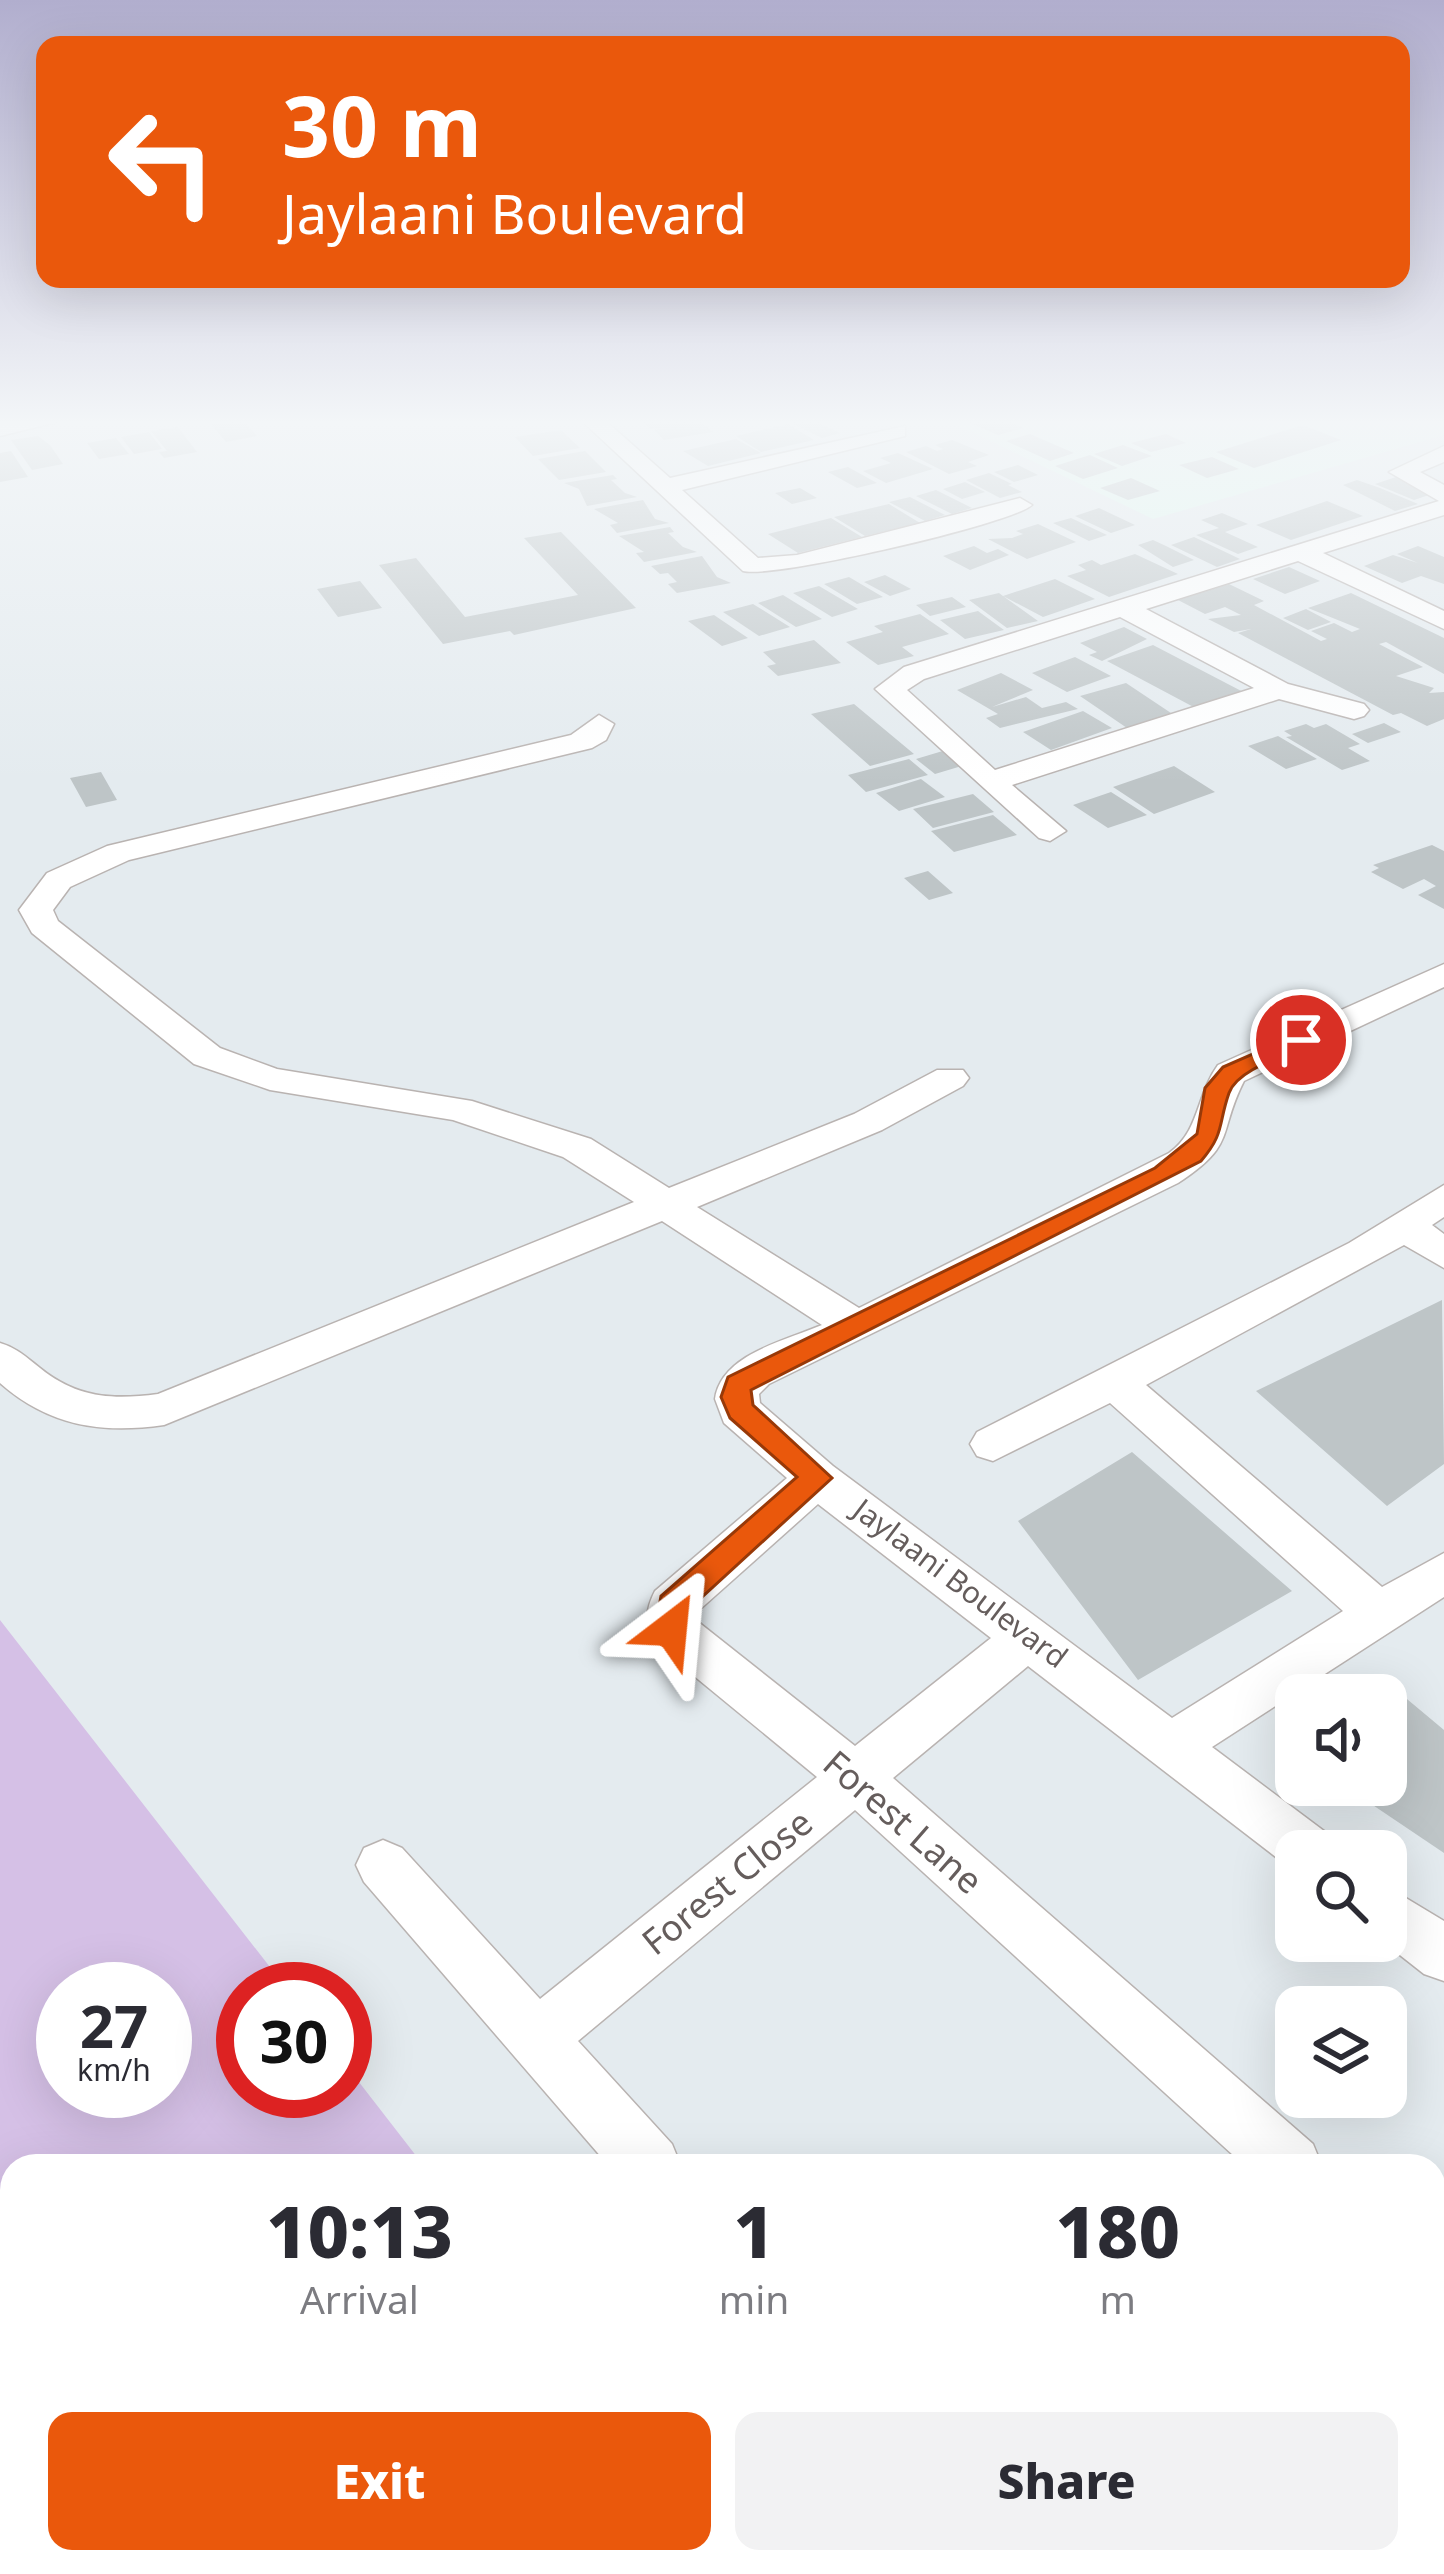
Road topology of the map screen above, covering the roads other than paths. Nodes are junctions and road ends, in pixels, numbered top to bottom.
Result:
1 (723, 542) edge
2 (869, 542) edge
3 (1332, 542) edge
4 (1300, 552) junction
5 (1125, 609) junction
6 (1444, 622) edge
7 (1278, 690) junction
8 (1354, 710) dead end
9 (599, 724) dead end
10 (990, 782) junction
11 (1050, 832) dead end
12 (1444, 974) edge
13 (950, 1078) dead end
14 (1444, 1198) edge
15 (663, 1207) junction
16 (1406, 1226) junction
17 (1444, 1254) edge
18 (856, 1327) junction
19 (0, 1358) edge
20 (1114, 1382) junction
21 (993, 1444) dead end
22 (817, 1478) junction
23 (1444, 1571) edge
24 (1378, 1612) junction
25 (1030, 1635) junction
26 (1172, 1745) junction
27 (855, 1777) junction
28 (1282, 1830) edge
29 (383, 1864) dead end
30 (1407, 1927) edge
31 (1444, 1955) edge
32 (537, 2038) junction
33 (639, 2154) edge
34 (1278, 2154) edge

1 - 2 street
3 - 4 street
4 - 5 street
4 - 6 street
5 - 7 street
5 - 10 street
7 - 8 street
7 - 10 street
9 - 15 street
10 - 11 street
12 - 18 street
13 - 15 street
14 - 16 street
15 - 18 street
15 - 19 street
16 - 17 street
16 - 20 street
18 - 22 street, Jaylaani Boulevard
20 - 21 street
20 - 24 street
22 - 25 street, Jaylaani Boulevard
22 - 27 street, Forest Lane
23 - 24 street
24 - 26 street
25 - 26 street, Jaylaani Boulevard
25 - 27 street, Forest Close
26 - 28 street, Jaylaani Boulevard
27 - 32 street, Forest Close
27 - 34 street, Forest Lane
29 - 32 street
30 - 31 street
32 - 33 street

